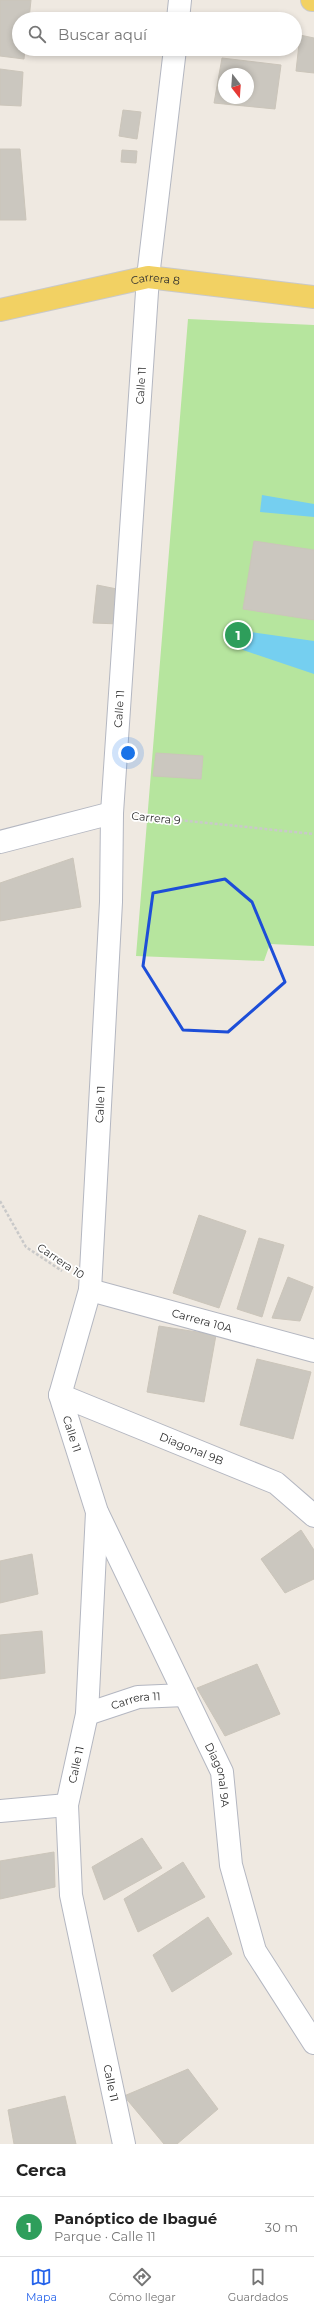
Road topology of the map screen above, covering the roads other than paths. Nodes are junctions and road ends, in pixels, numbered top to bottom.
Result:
1 (180, 0) edge
2 (179, 12) edge
3 (174, 56) edge
4 (148, 277) junction
5 (314, 297) edge
6 (0, 310) edge
7 (112, 813) junction
8 (0, 842) edge
9 (90, 1290) junction
10 (314, 1351) edge
11 (60, 1395) junction
12 (97, 1512) junction
13 (314, 1516) edge
14 (186, 1695) junction
15 (87, 1714) junction
16 (67, 1805) junction
17 (0, 1811) edge
18 (314, 2043) edge
19 (124, 2144) edge

1 - 2 street
3 - 4 street, Calle 11
4 - 5 main road, Carrera 8
4 - 6 main road, Carrera 8
4 - 7 street, Calle 11
7 - 8 street
7 - 9 street, Calle 11
9 - 10 street, Carrera 10A
9 - 11 street, Calle 11
11 - 12 street, Calle 11
11 - 13 street, Diagonal 9B
12 - 14 street, Diagonal 9A
12 - 15 street, Calle 11
14 - 15 street, Carrera 11
14 - 18 street, Diagonal 9A
15 - 16 street, Calle 11
16 - 17 street
16 - 19 street, Calle 11

